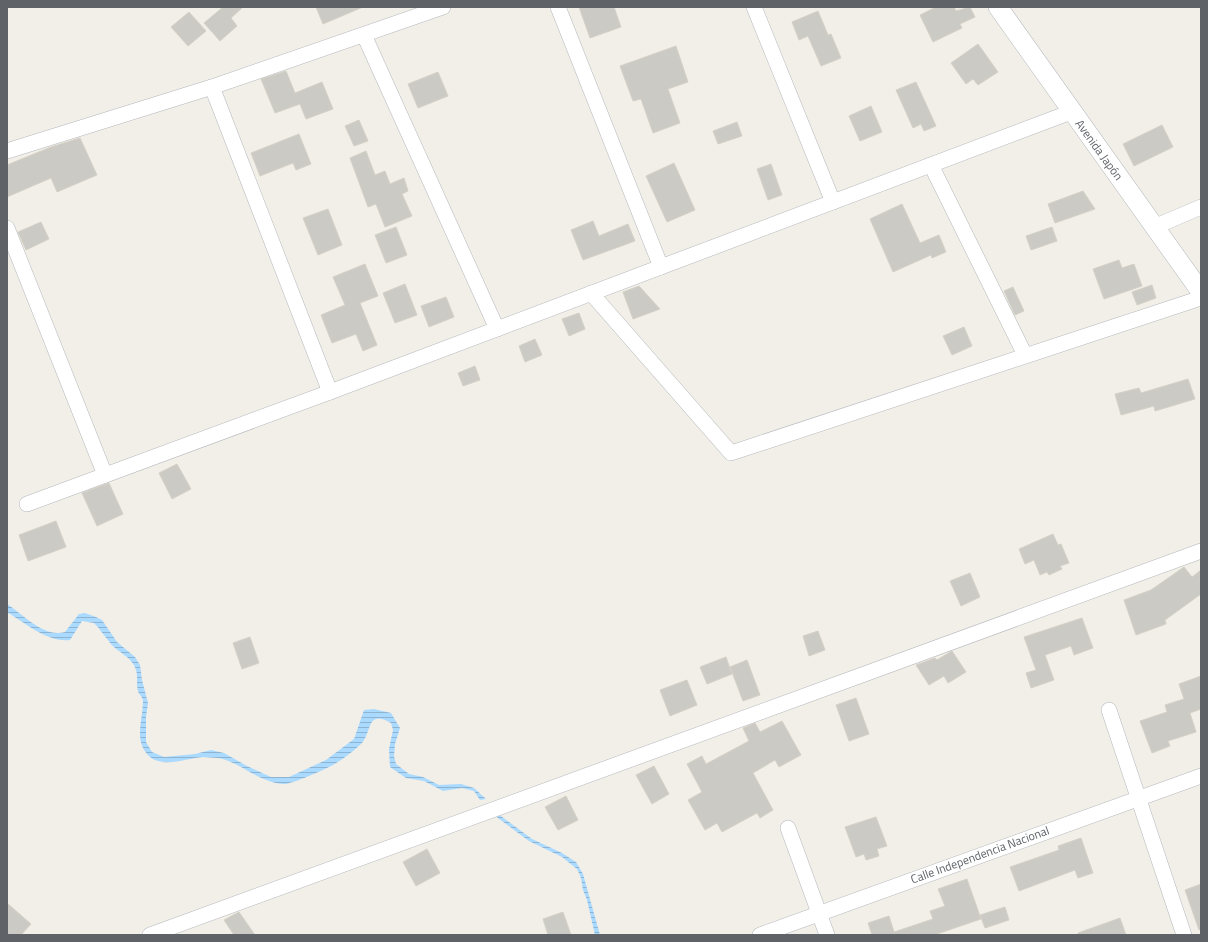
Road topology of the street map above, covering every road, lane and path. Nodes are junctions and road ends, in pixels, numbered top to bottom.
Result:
1 (443, 7) edge
2 (558, 7) edge
3 (754, 7) edge
4 (998, 7) edge
5 (364, 35) junction
6 (212, 87) junction
7 (1071, 112) junction
8 (7, 151) edge
9 (931, 165) junction
10 (833, 202) junction
11 (1201, 207) edge
12 (1154, 227) junction
13 (7, 228) edge
14 (661, 267) junction
15 (1201, 292) edge
16 (591, 293) junction
17 (1201, 298) edge
18 (497, 329) junction
19 (1025, 355) junction
20 (330, 392) junction
21 (105, 475) junction
22 (27, 504) dead end
23 (1201, 550) edge
24 (1109, 710) dead end
25 (1201, 776) edge
26 (1138, 798) junction
27 (788, 828) dead end
28 (820, 914) junction
29 (150, 935) edge
30 (760, 935) edge
31 (827, 935) edge
32 (1184, 935) edge

1 - 5 street
2 - 14 street
3 - 10 street
4 - 7 street, Avenida Japón
5 - 6 street
5 - 18 street
6 - 8 street
6 - 20 street
7 - 9 street
7 - 12 street, Avenida Japón
9 - 10 street
9 - 19 street
10 - 14 street
11 - 12 street
12 - 15 street, Avenida Japón
13 - 21 street
14 - 16 street
16 - 18 street
16 - 19 street
17 - 19 street
18 - 20 street
20 - 21 street
21 - 22 street
23 - 29 street
24 - 26 street
25 - 26 street, Calle Independencia Nacional
26 - 28 street, Calle Independencia Nacional
26 - 32 street
27 - 28 street
28 - 30 street, Calle Independencia Nacional
28 - 31 street

